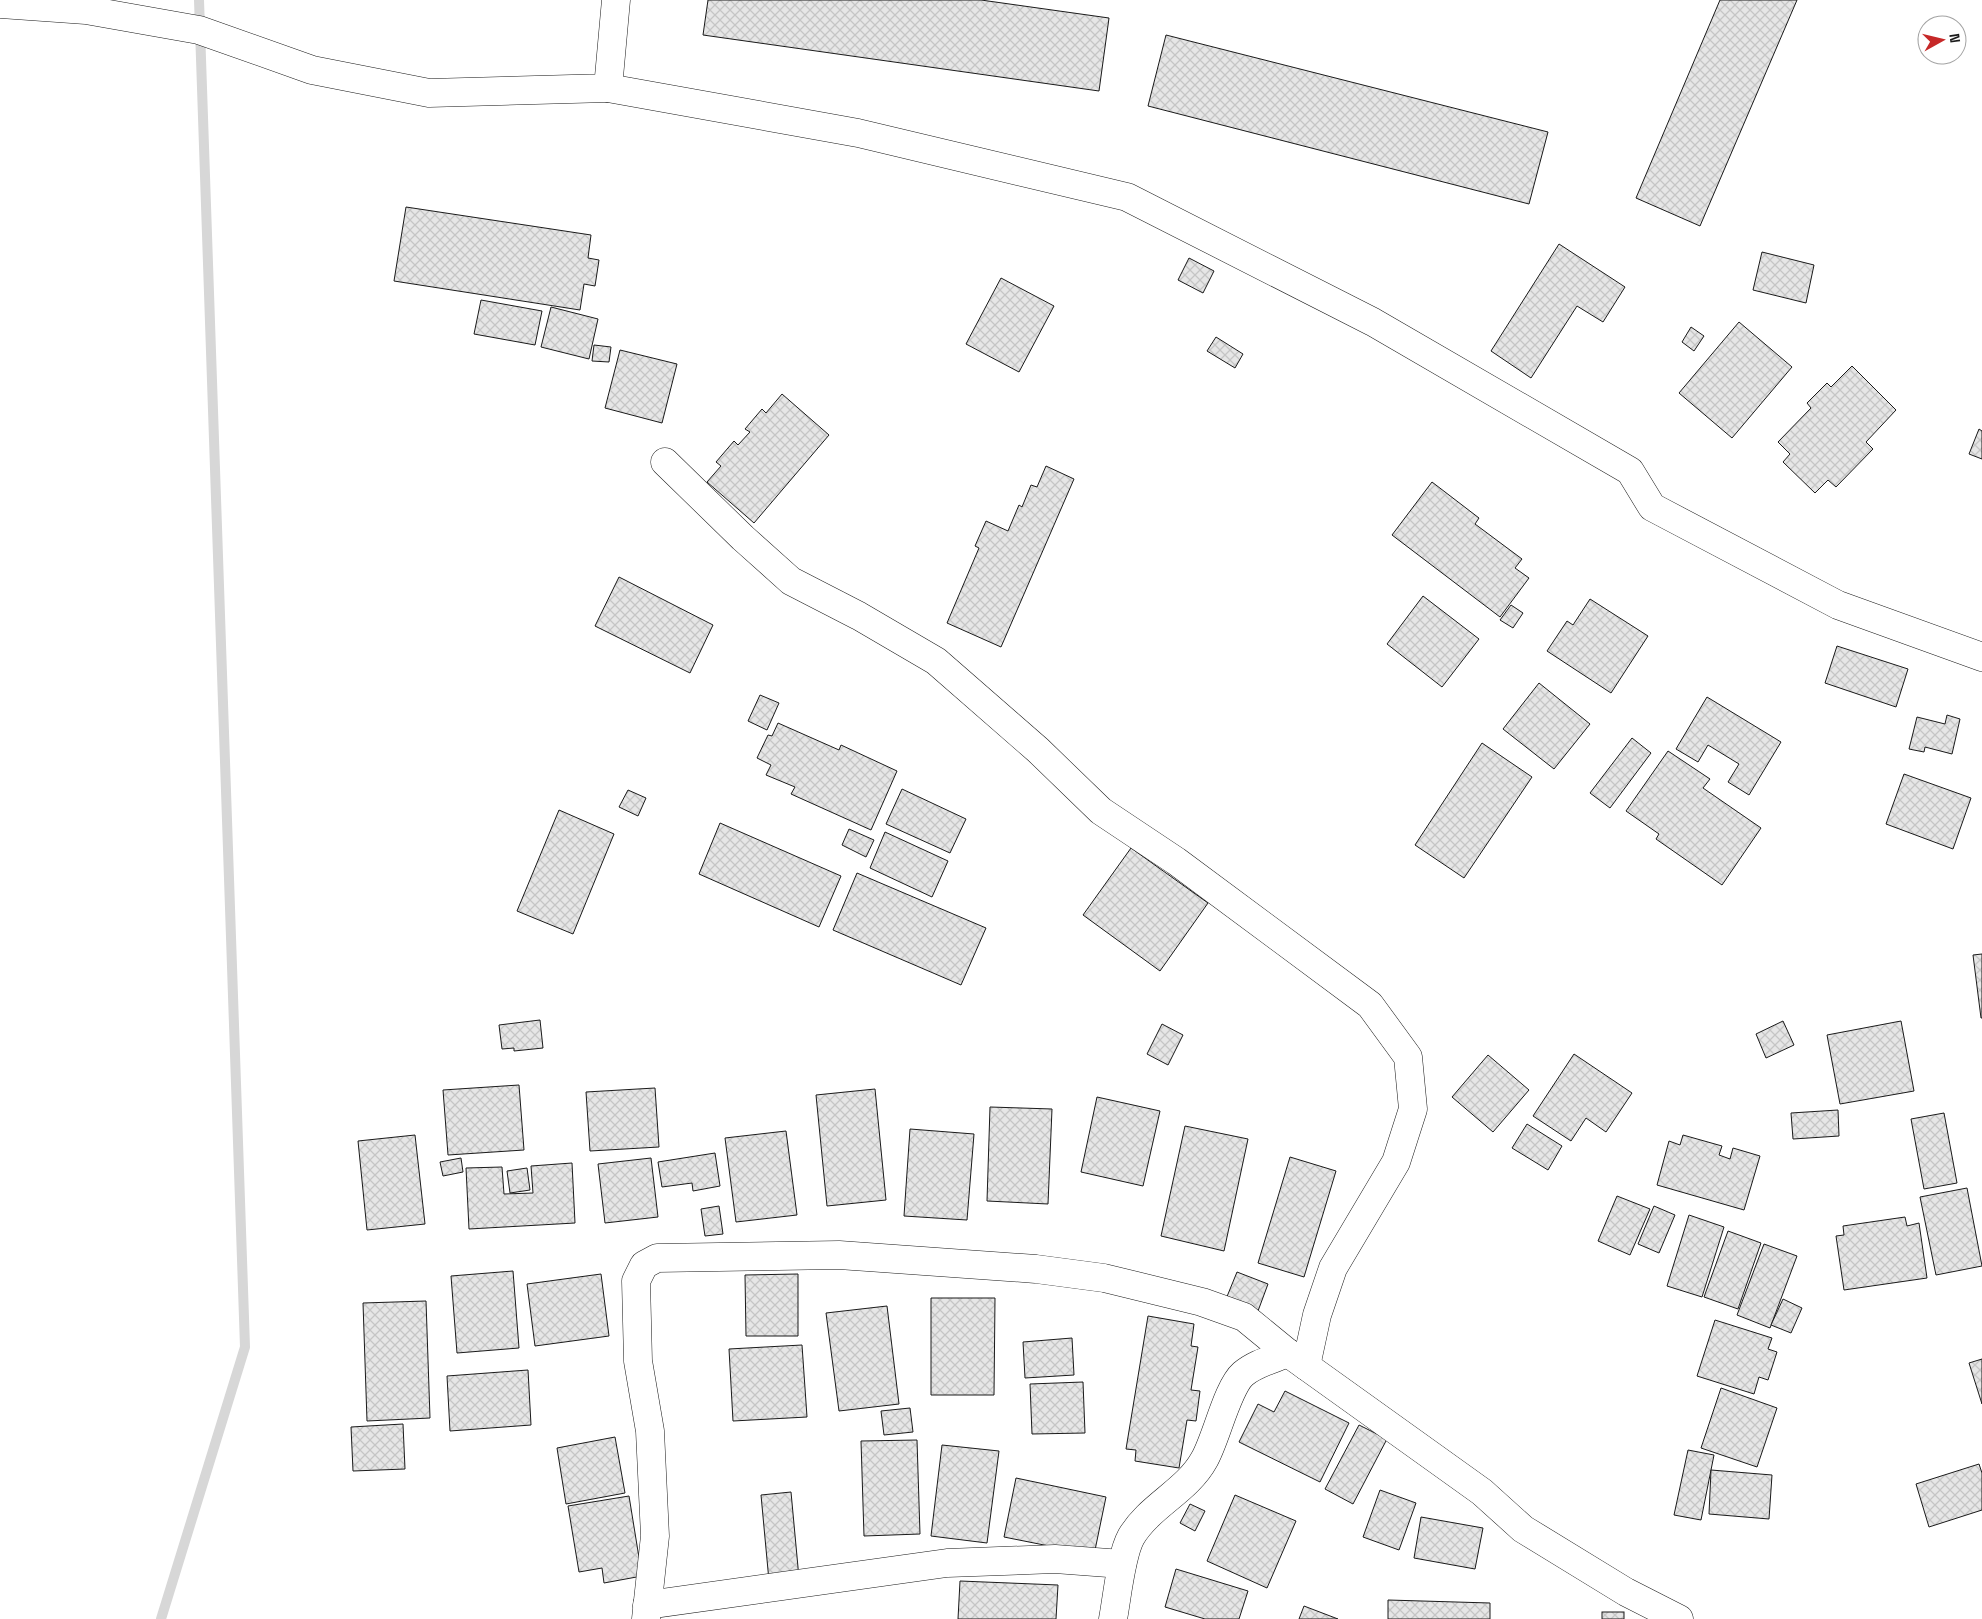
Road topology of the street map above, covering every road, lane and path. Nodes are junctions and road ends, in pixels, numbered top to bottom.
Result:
1 (616, 0) edge
2 (0, 4) edge
3 (608, 88) junction
4 (665, 462) dead end
5 (1982, 657) edge
6 (1297, 1359) junction
7 (1122, 1564) junction
8 (646, 1612) edge
9 (1113, 1619) edge
10 (1679, 1619) edge

1 - 3 street
2 - 3 street
3 - 5 street
4 - 6 street
6 - 7 street
6 - 8 street
6 - 10 street
7 - 8 street
7 - 9 street

